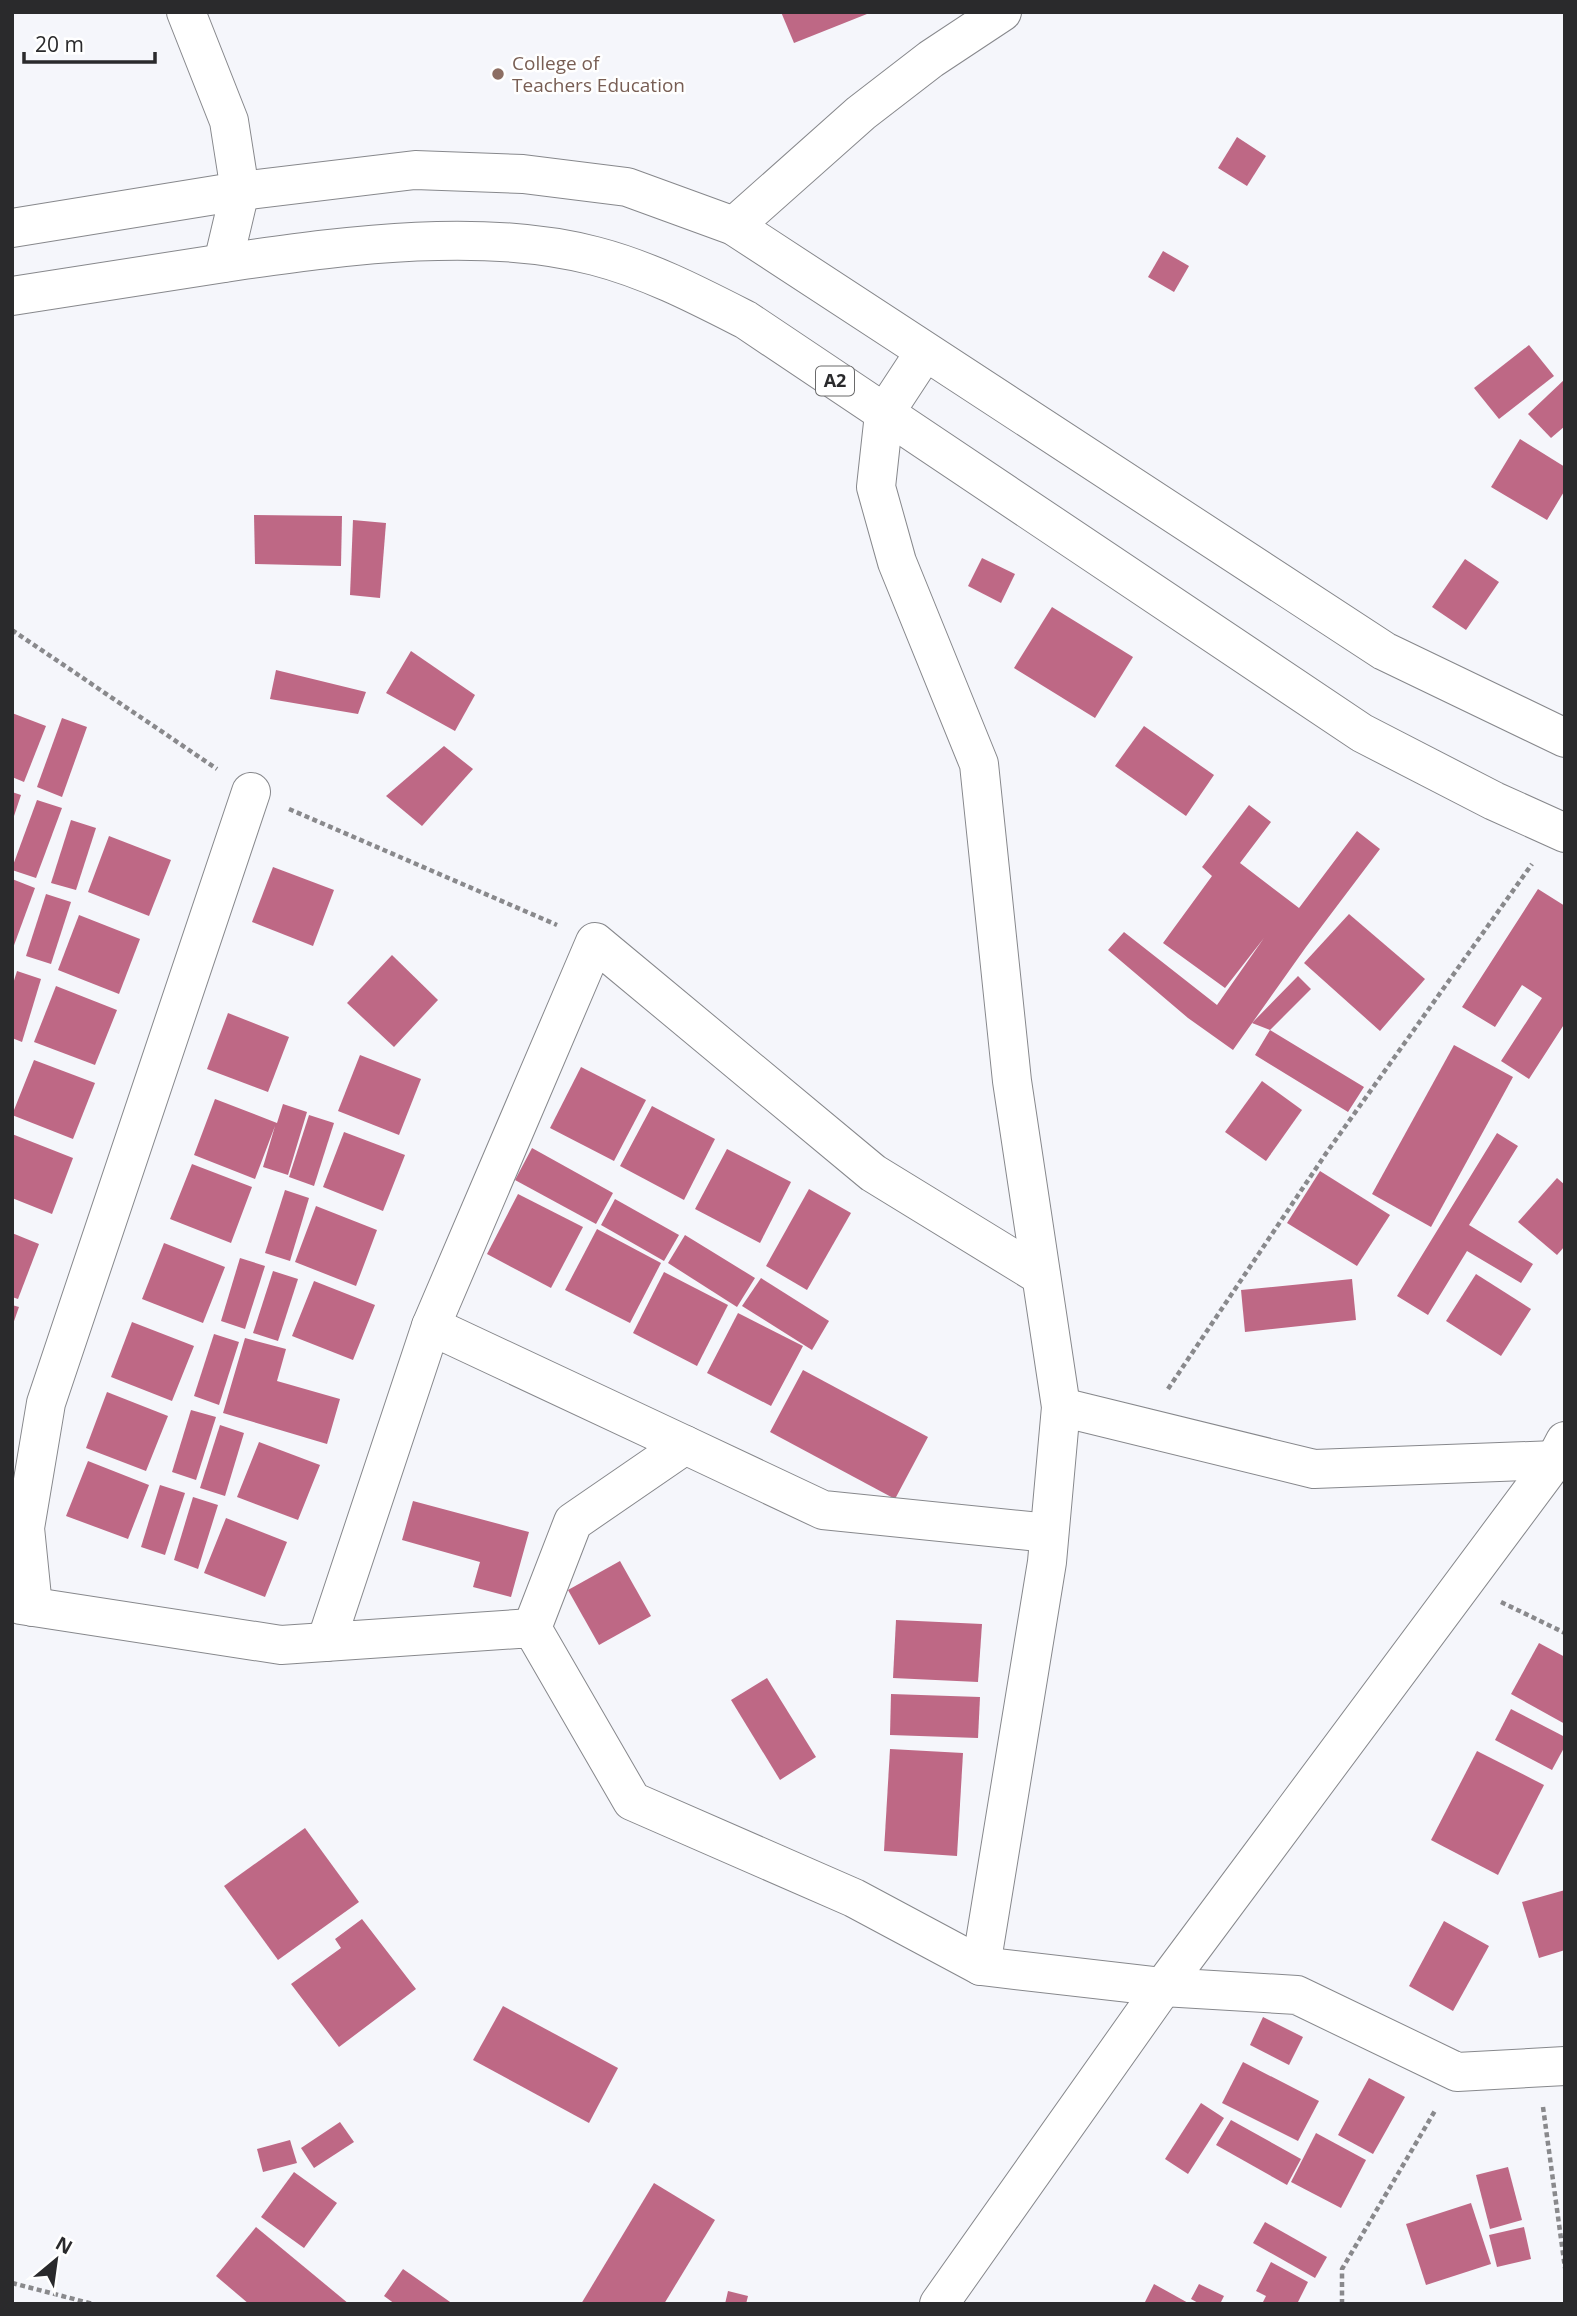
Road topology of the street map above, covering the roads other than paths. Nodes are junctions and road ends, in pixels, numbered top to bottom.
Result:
1 (186, 12) edge
2 (1002, 12) edge
3 (240, 191) junction
4 (734, 226) junction
5 (12, 228) edge
6 (223, 263) junction
7 (12, 296) edge
8 (925, 353) junction
9 (884, 414) junction
10 (1565, 738) edge
11 (251, 792) road end
12 (1561, 831) edge
13 (1041, 1276) junction
14 (431, 1326) junction
15 (1061, 1407) junction
16 (685, 1445) junction
17 (1560, 1451) edge
18 (1049, 1533) junction
19 (23, 1604) edge
20 (532, 1628) junction
21 (326, 1642) junction
22 (981, 1966) junction
23 (1163, 1987) junction
24 (1551, 2067) edge
25 (939, 2304) edge

1 - 3 main road
2 - 4 main road
3 - 4 main road
3 - 5 main road
3 - 6 main road
4 - 8 main road
6 - 7 main road, A2
6 - 9 main road, A2
8 - 9 main road
8 - 10 main road
9 - 12 main road, A2
9 - 13 main road
11 - 19 main road
13 - 14 main road
13 - 15 main road
14 - 16 main road
14 - 21 main road
15 - 17 main road
15 - 18 main road
16 - 18 main road
16 - 20 main road
17 - 23 main road
18 - 22 main road
19 - 21 main road
20 - 21 main road
20 - 22 main road
22 - 23 main road
23 - 24 main road
23 - 25 main road

